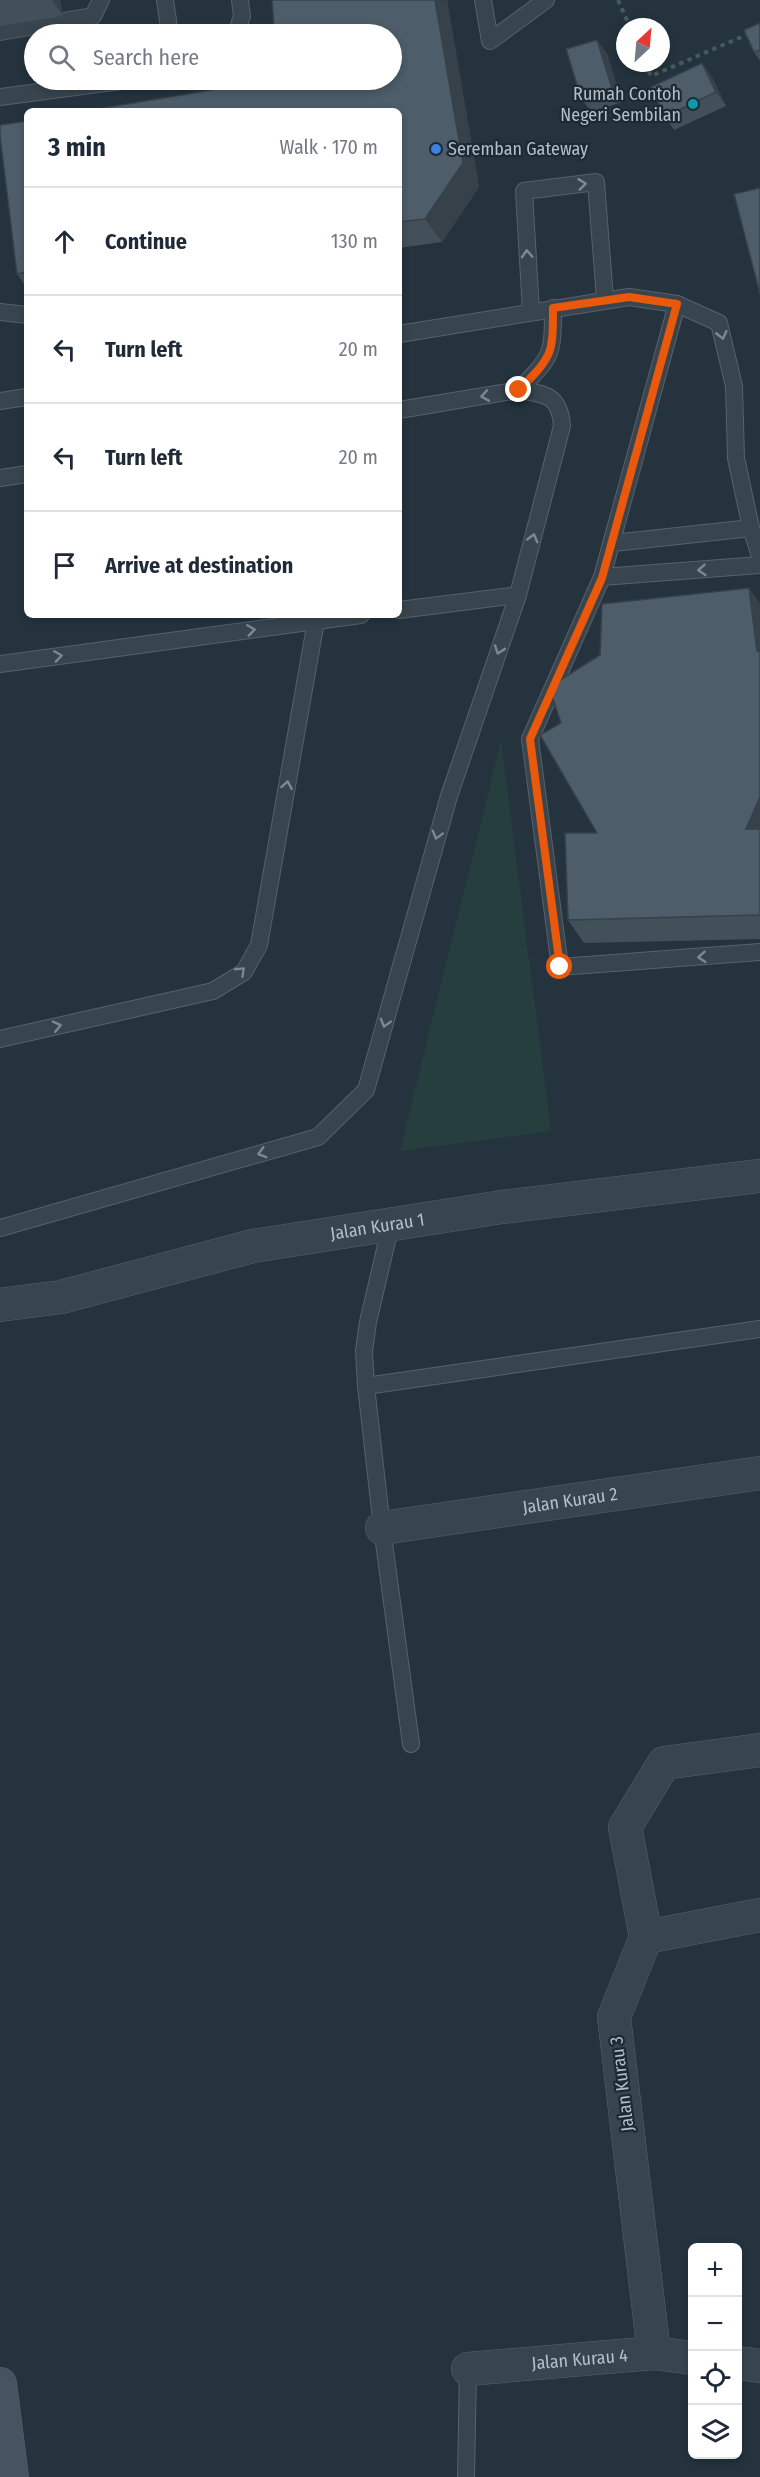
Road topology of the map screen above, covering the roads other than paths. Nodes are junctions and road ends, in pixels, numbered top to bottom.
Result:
1 (101, 0) edge
2 (165, 0) edge
3 (240, 0) edge
4 (483, 0) edge
5 (546, 0) edge
6 (46, 24) edge
7 (169, 24) edge
8 (239, 24) edge
9 (24, 28) edge
10 (0, 32) edge
11 (53, 90) edge
12 (0, 97) edge
13 (605, 299) junction
14 (677, 304) junction
15 (553, 308) junction
16 (0, 312) edge
17 (531, 312) junction
18 (24, 315) edge
19 (402, 334) edge
20 (519, 390) junction
21 (24, 397) edge
22 (0, 401) edge
23 (402, 410) edge
24 (24, 474) edge
25 (0, 478) edge
26 (751, 528) junction
27 (613, 543) junction
28 (760, 556) edge
29 (760, 565) edge
30 (602, 578) junction
31 (518, 595) junction
32 (402, 610) edge
33 (338, 618) edge
34 (316, 621) junction
35 (0, 664) edge
36 (760, 952) edge
37 (0, 1039) edge
38 (760, 1176) edge
39 (391, 1224) junction
40 (0, 1228) edge
41 (0, 1305) edge
42 (760, 1329) edge
43 (366, 1386) junction
44 (760, 1473) edge
45 (382, 1527) junction
46 (411, 1744) dead end
47 (760, 1750) edge
48 (760, 1915) edge
49 (646, 1937) junction
50 (654, 2353) junction
51 (688, 2357) edge
52 (742, 2364) edge
53 (760, 2366) edge
54 (468, 2369) joint
55 (0, 2384) edge
56 (12, 2477) edge
57 (466, 2477) edge

1 - 6 lane
2 - 7 lane
3 - 8 lane
4 - 5 lane
9 - 10 lane
11 - 12 lane
13 - 14 lane
13 - 15 lane
17 -> 13 lane
14 -> 26 lane
14 - 27 lane
15 - 17 lane
15 - 20 lane
16 - 18 lane
17 - 19 lane
20 -> 23 lane
31 -> 20 lane
21 - 22 lane
24 - 25 lane
26 - 27 lane
26 - 28 lane
27 - 30 lane
29 -> 30 lane
36 -> 30 lane
31 - 32 lane
31 -> 40 lane
33 - 34 lane
35 -> 34 lane
37 -> 34 lane
38 - 39 street, Jalan Kurau 1
39 - 41 street, Jalan Kurau 1
39 - 43 lane
42 - 43 lane
43 - 45 lane
44 - 45 street, Jalan Kurau 2
45 - 46 lane
47 - 49 street
48 - 49 street
49 - 50 street, Jalan Kurau 3
50 - 51 street, Jalan Kurau 4
50 - 54 street, Jalan Kurau 4
52 - 53 street
54 - 57 lane
55 - 56 main road

